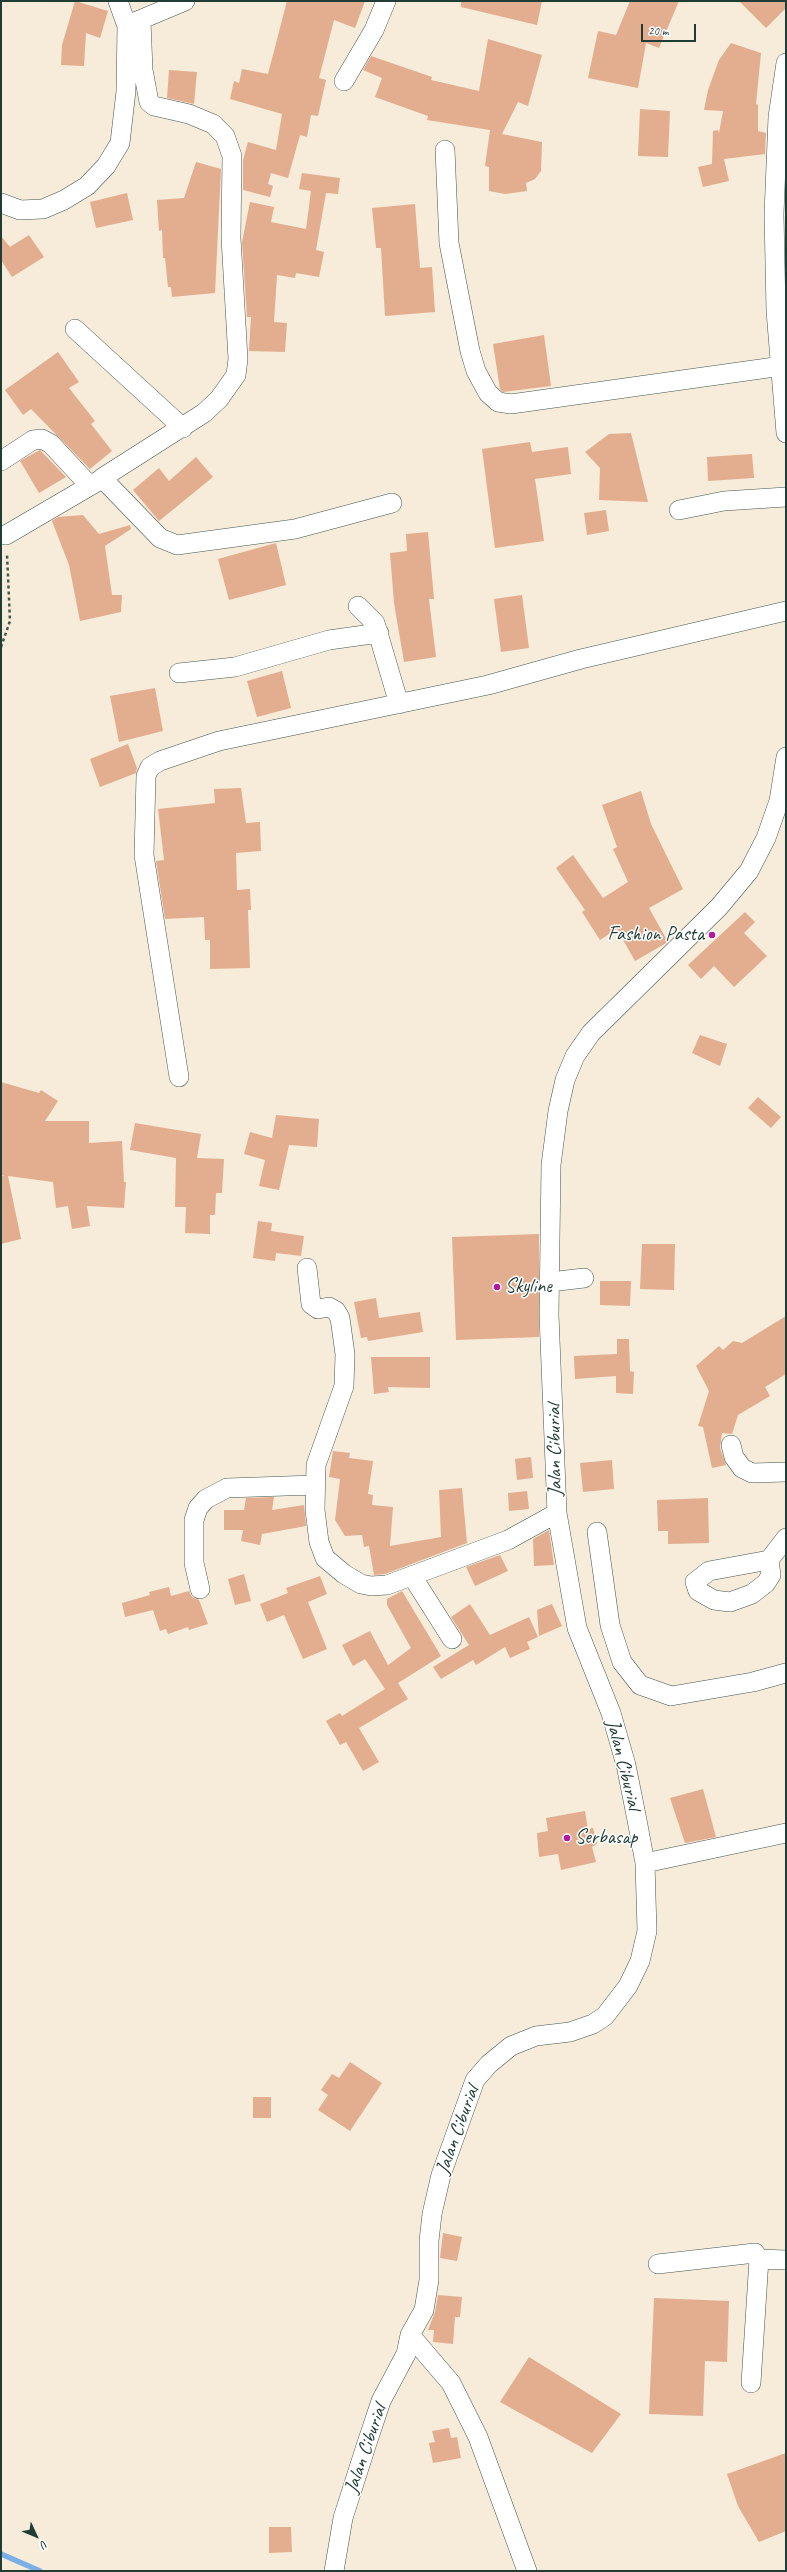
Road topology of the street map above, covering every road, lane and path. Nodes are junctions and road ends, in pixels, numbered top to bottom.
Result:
1 (118, 1) edge
2 (186, 1) edge
3 (386, 1) edge
4 (134, 23) junction
5 (786, 63) edge
6 (344, 81) dead end
7 (444, 150) dead end
8 (1, 203) edge
9 (75, 329) dead end
10 (782, 366) junction
11 (183, 428) junction
12 (786, 433) edge
13 (1, 461) edge
14 (96, 482) junction
15 (786, 497) edge
16 (392, 503) dead end
17 (679, 510) dead end
18 (6, 535) joint
19 (358, 606) dead end
20 (786, 611) edge
21 (379, 633) junction
22 (1, 647) edge
23 (179, 673) dead end
24 (399, 704) junction
25 (786, 757) edge
26 (179, 1077) dead end
27 (307, 1268) dead end
28 (584, 1278) dead end
29 (550, 1282) junction
30 (732, 1445) dead end
31 (786, 1472) edge
32 (315, 1485) junction
33 (557, 1513) junction
34 (597, 1532) dead end
35 (786, 1538) edge
36 (769, 1560) dead end
37 (412, 1576) junction
38 (200, 1589) dead end
39 (452, 1639) dead end
40 (786, 1674) edge
41 (786, 1833) edge
42 (645, 1863) junction
43 (759, 2259) junction
44 (786, 2260) edge
45 (658, 2264) dead end
46 (410, 2335) junction
47 (751, 2383) dead end
48 (334, 2571) edge
49 (527, 2571) edge

1 - 4 street
2 - 4 street
3 - 6 street
4 - 8 street
4 - 11 street
5 - 10 street
7 - 10 street
9 - 11 street
10 - 12 street
11 - 14 street
13 - 14 street
14 - 16 street
14 - 18 street
15 - 17 street
18 - 22 path
19 - 21 street
20 - 24 street
21 - 23 street
21 - 24 street
24 - 26 street
25 - 29 street, Jalan Ciburial
27 - 32 street
28 - 29 street
29 - 33 street, Jalan Ciburial
30 - 31 street
32 - 37 street
32 - 38 street
33 - 37 street
33 - 42 street, Jalan Ciburial
34 - 40 street
35 - 36 street
37 - 39 street
41 - 42 street
42 - 46 street, Jalan Ciburial
43 - 44 street
43 - 45 street
43 - 47 street
46 - 48 street, Jalan Ciburial
46 - 49 street

